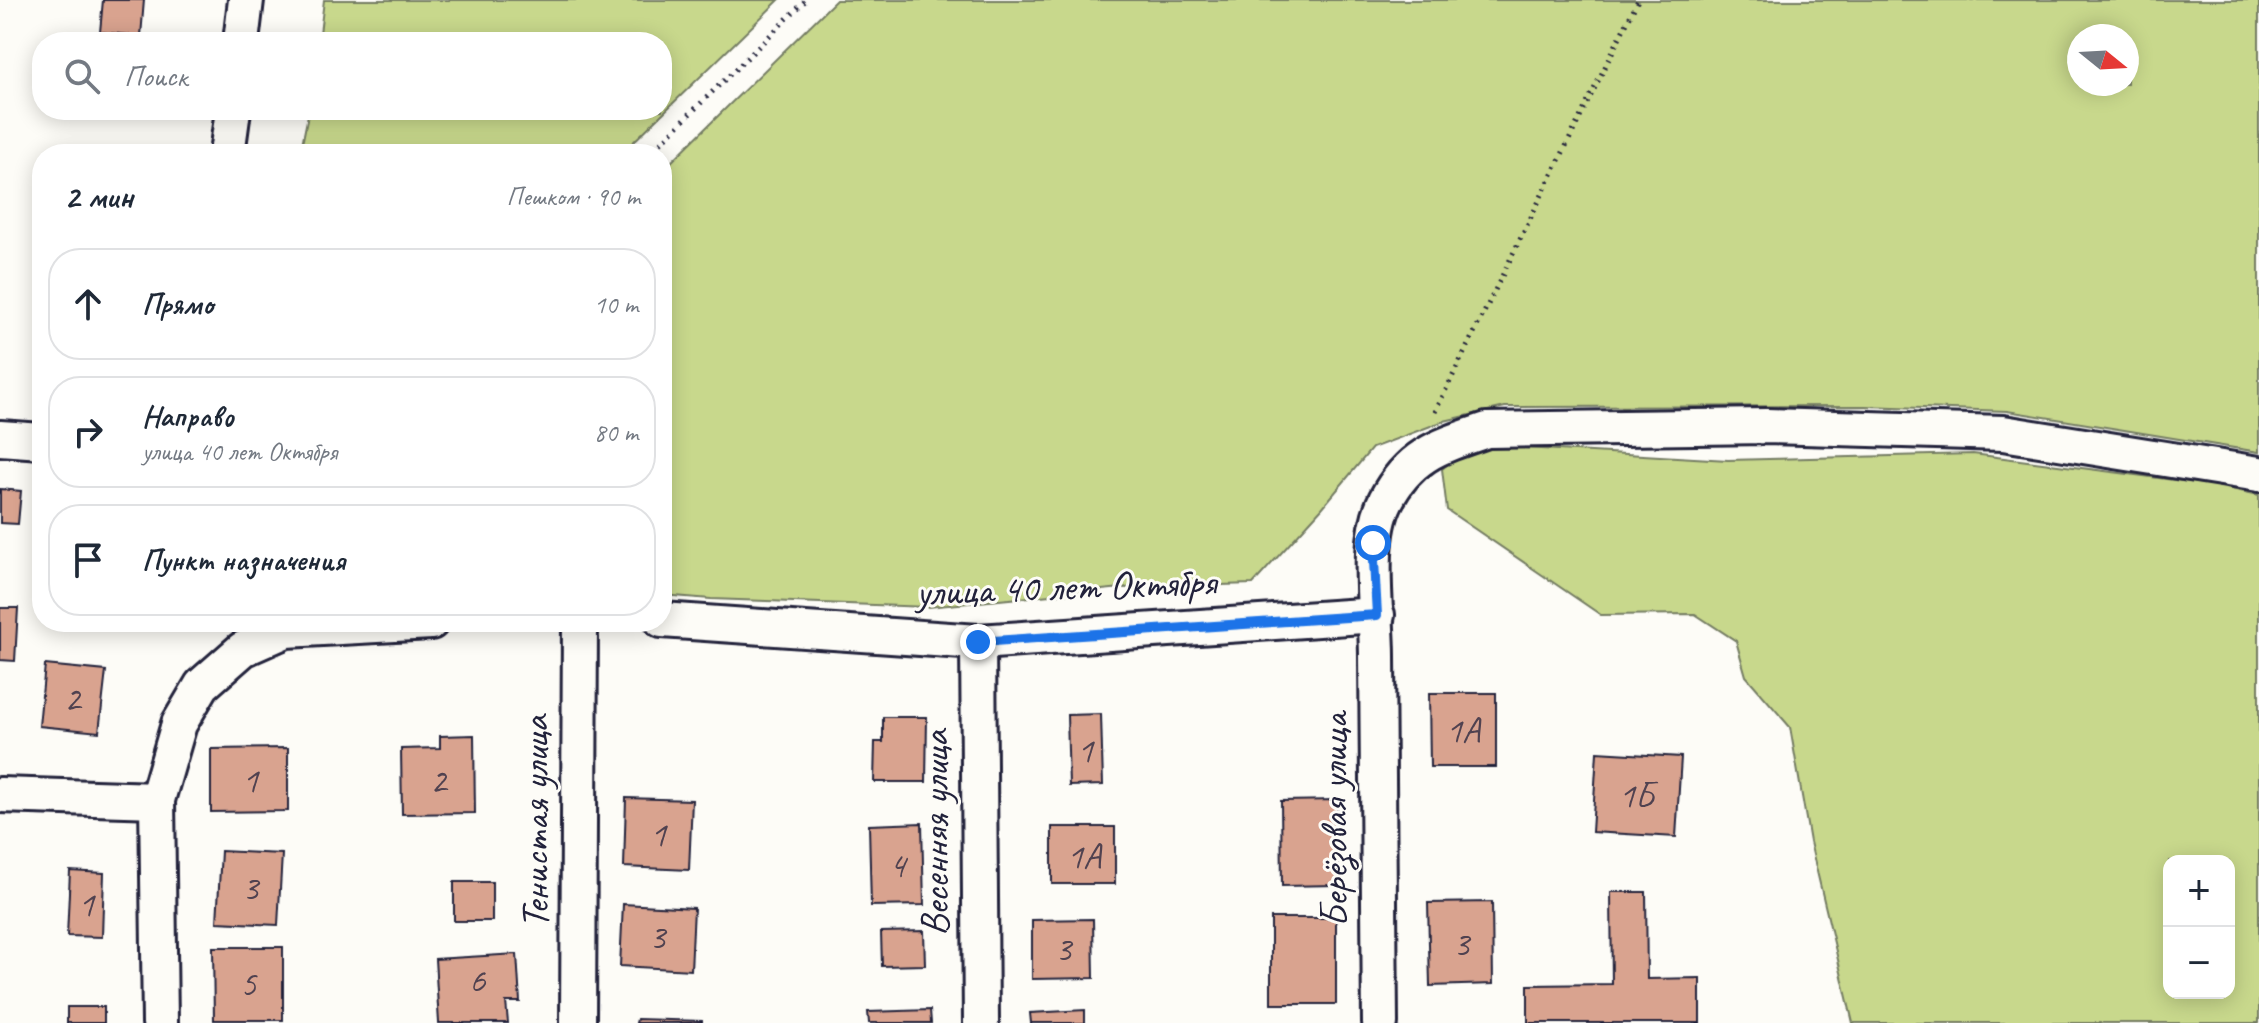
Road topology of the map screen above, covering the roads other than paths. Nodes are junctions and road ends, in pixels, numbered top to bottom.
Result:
1 (246, 0) edge
2 (242, 32) edge
3 (232, 120) edge
4 (228, 144) edge
5 (0, 438) edge
6 (32, 440) edge
7 (2259, 474) edge
8 (1377, 615) junction
9 (672, 621) edge
10 (281, 632) edge
11 (580, 632) edge
12 (978, 642) junction
13 (0, 795) edge
14 (157, 800) junction
15 (160, 1023) edge
16 (578, 1023) edge
17 (981, 1023) edge
18 (1380, 1023) edge

1 - 2 street
3 - 4 street
5 - 6 street
7 - 8 street, Берёзовая улица
8 - 12 street, улица 40 лет Октября
8 - 18 street, Берёзовая улица
9 - 12 street, улица 40 лет Октября
10 - 14 street
11 - 16 street, Тенистая улица
12 - 17 street, Весенняя улица
13 - 14 street
14 - 15 street

